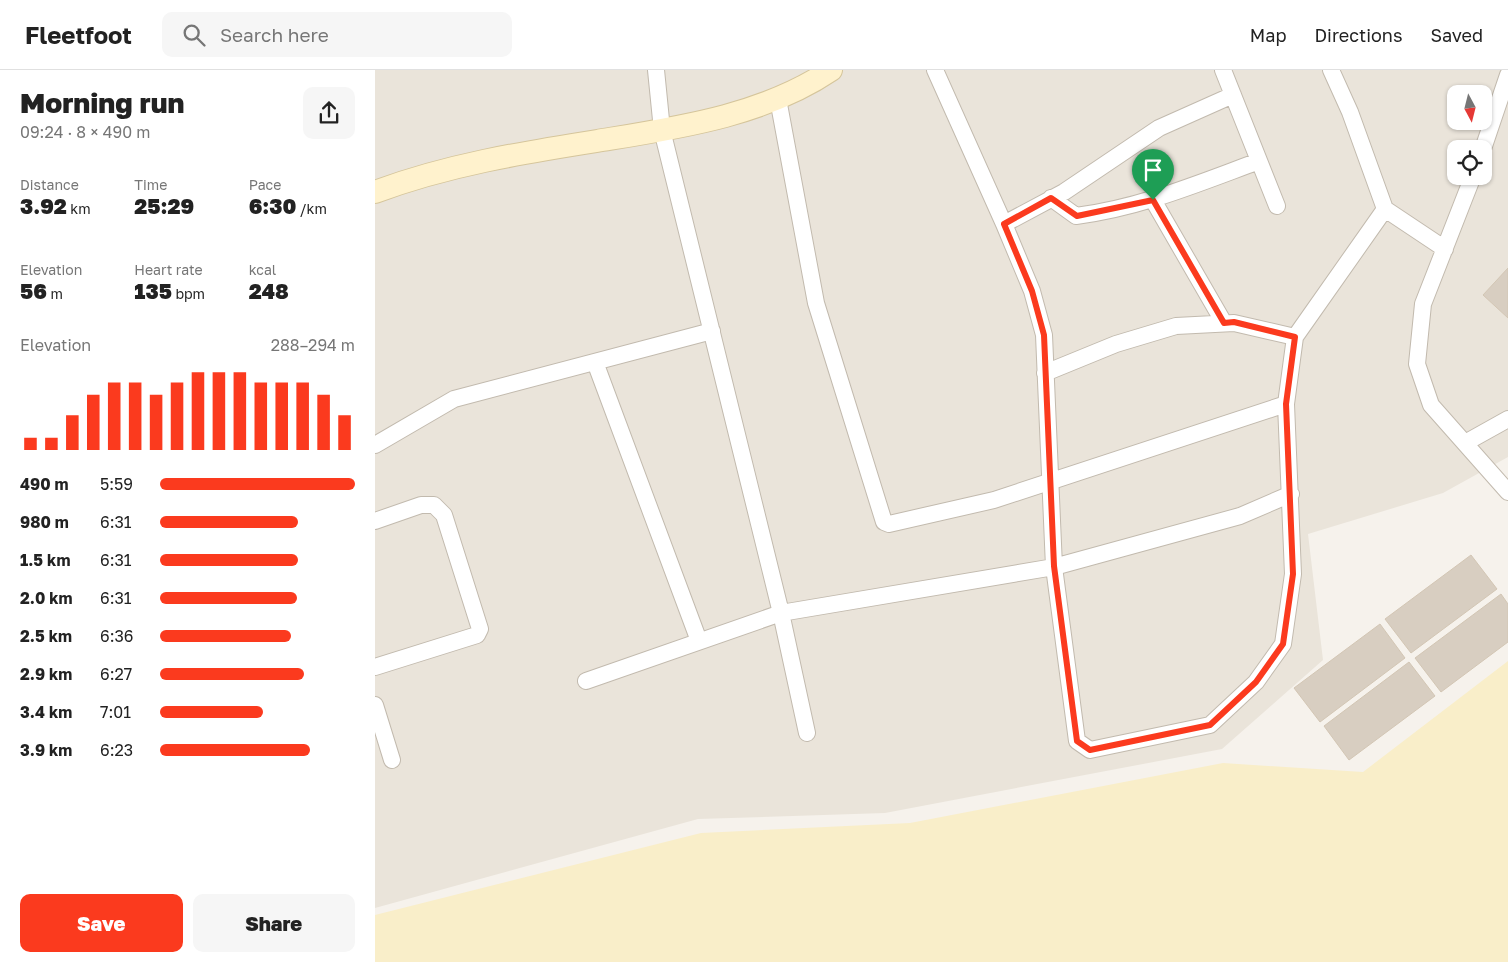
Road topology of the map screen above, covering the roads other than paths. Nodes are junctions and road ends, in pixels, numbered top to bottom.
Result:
1 (655, 70) edge
2 (831, 70) edge
3 (935, 70) edge
4 (1223, 70) edge
5 (1331, 70) edge
6 (1508, 75) edge
7 (1233, 95) junction
8 (777, 99) junction
9 (662, 130) junction
10 (1486, 140) edge
11 (1259, 161) junction
12 (1470, 185) edge
13 (375, 192) edge
14 (1051, 198) junction
15 (1153, 200) junction
16 (1277, 206) dead end
17 (1385, 208) junction
18 (1004, 224) junction
19 (1445, 249) junction
20 (1224, 323) junction
21 (712, 332) junction
22 (1295, 337) junction
23 (595, 362) junction
24 (1045, 373) junction
25 (1286, 404) junction
26 (1508, 419) edge
27 (1465, 443) junction
28 (375, 445) edge
29 (1050, 482) junction
30 (1508, 492) edge
31 (1291, 494) junction
32 (375, 522) edge
33 (1054, 566) junction
34 (781, 613) junction
35 (699, 642) junction
36 (375, 667) edge
37 (586, 680) dead end
38 (375, 705) edge
39 (807, 733) dead end
40 (392, 760) dead end

1 - 9 street
2 - 8 street
3 - 18 street
4 - 7 street
5 - 17 street
6 - 10 street
7 - 11 street
7 - 14 street
8 - 9 street
8 - 29 street
9 - 13 street
9 - 21 street
11 - 15 street
11 - 16 street
12 - 19 street
14 - 15 street
14 - 18 street
15 - 20 street
17 - 19 street
17 - 22 street
18 - 24 street
19 - 27 street
20 - 22 street
20 - 24 street
21 - 23 street
21 - 34 street
22 - 25 street
23 - 28 street
23 - 35 street
24 - 29 street
25 - 29 street
25 - 31 street
26 - 27 street
27 - 30 street
29 - 33 street
31 - 33 street
31 - 33 street
32 - 36 street
33 - 34 street
34 - 35 street
34 - 39 street
35 - 37 street
38 - 40 street

